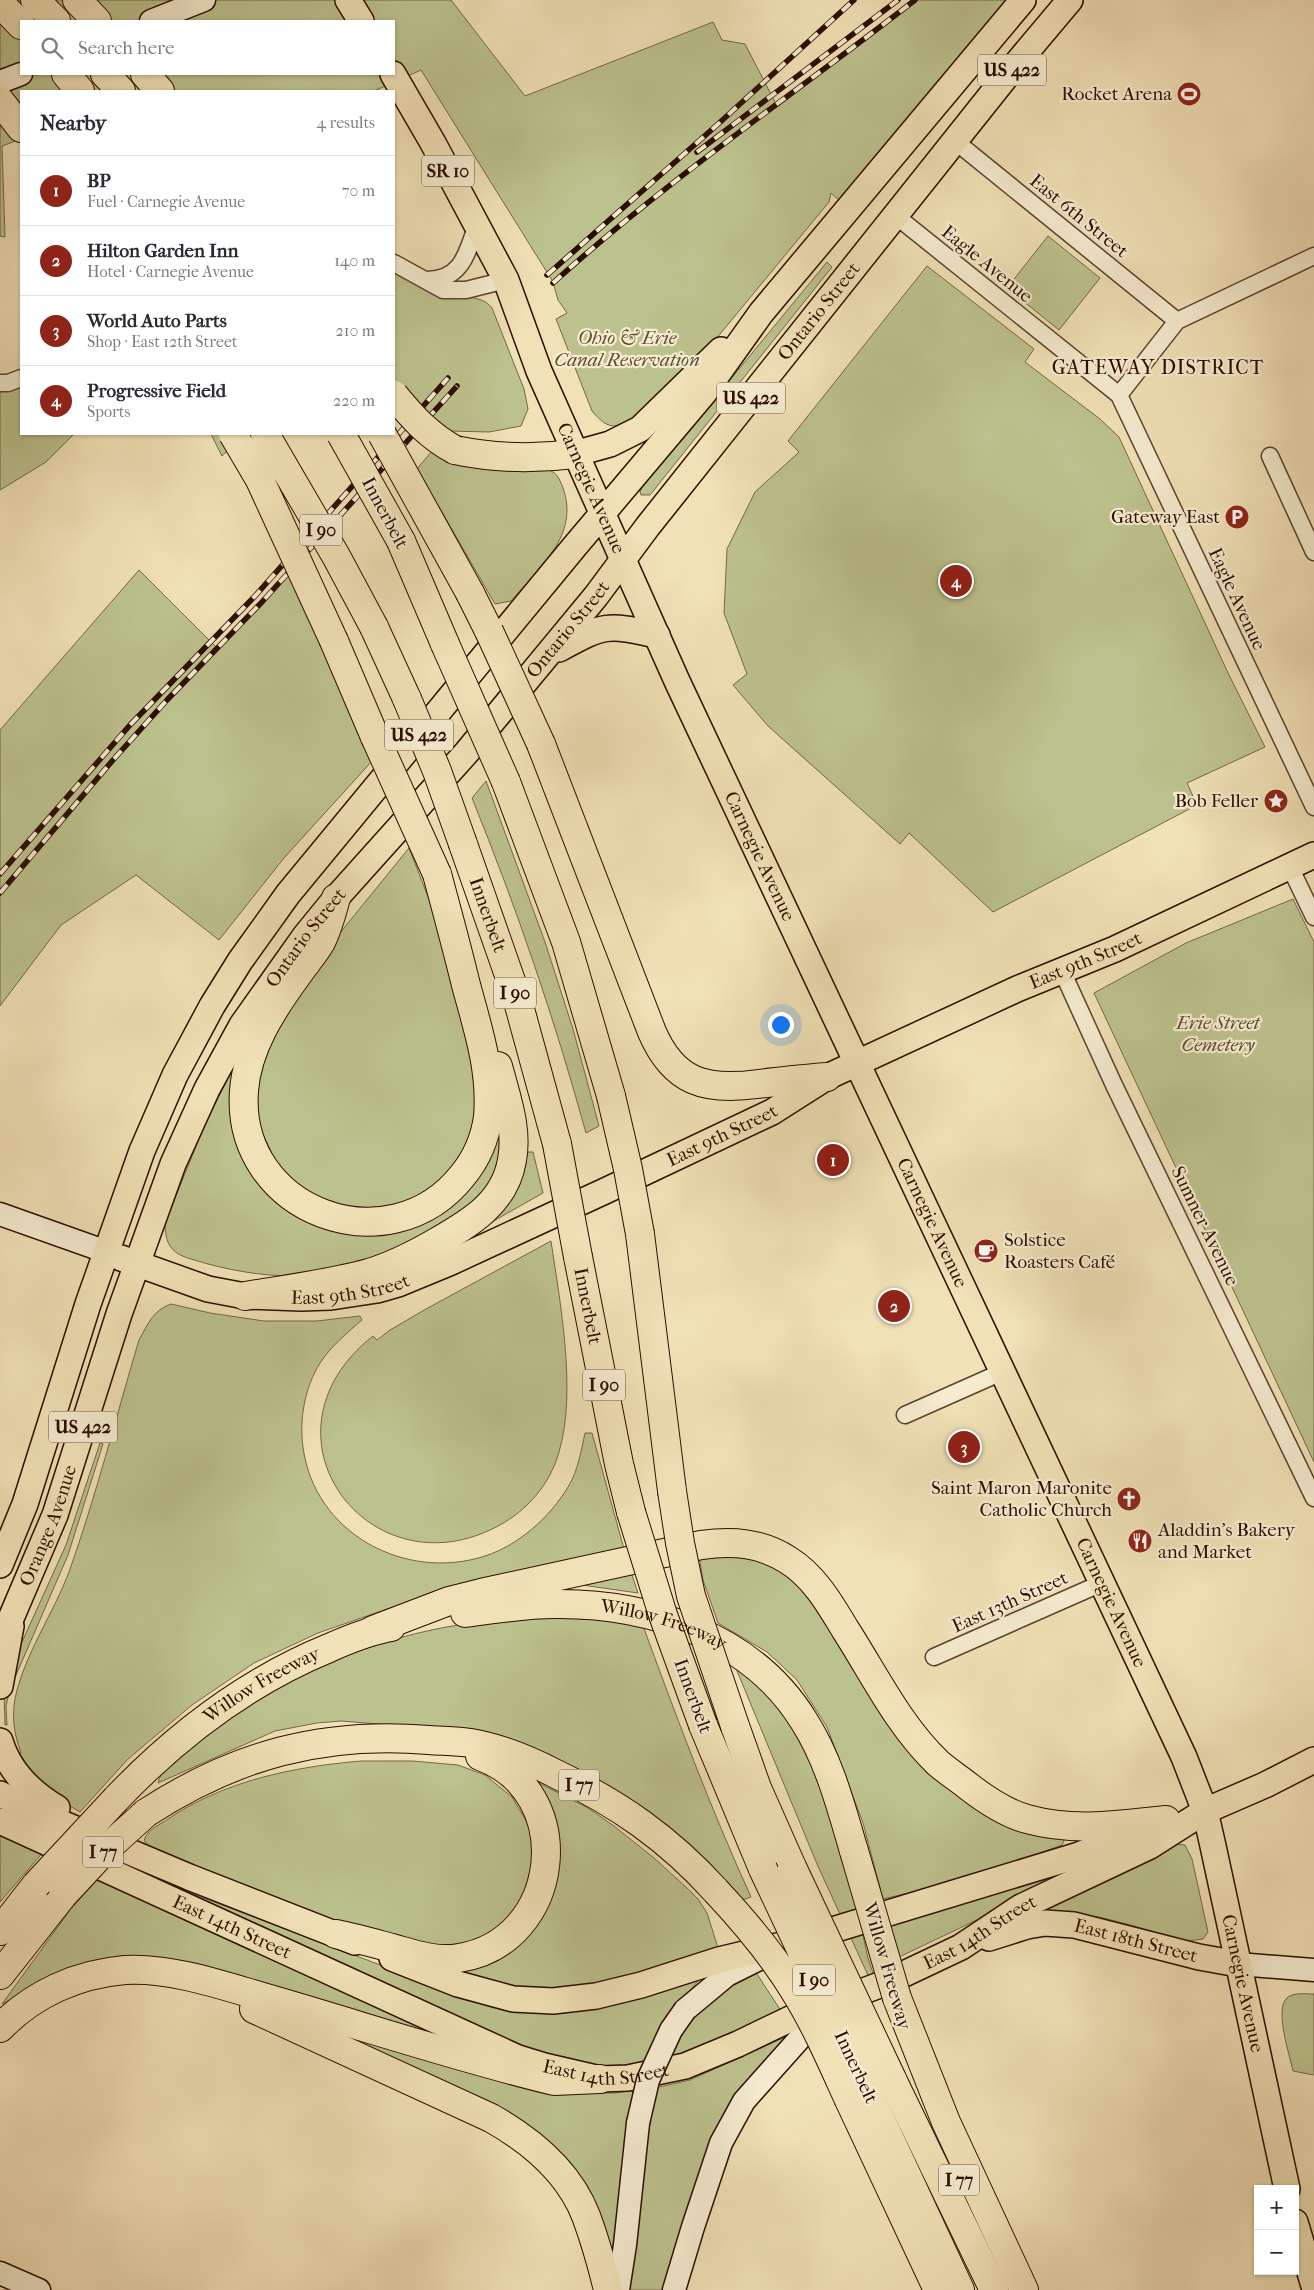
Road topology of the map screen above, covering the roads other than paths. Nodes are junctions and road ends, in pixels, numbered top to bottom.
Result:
1 (36, 0) edge
2 (76, 0) edge
3 (204, 0) edge
4 (348, 0) edge
5 (1023, 0) edge
6 (1070, 0) edge
7 (0, 2) edge
8 (55, 20) edge
9 (96, 20) edge
10 (154, 20) edge
11 (360, 20) edge
12 (20, 24) edge
13 (20, 74) edge
14 (67, 75) edge
15 (106, 75) edge
16 (146, 75) edge
17 (394, 75) edge
18 (0, 82) edge
19 (79, 90) edge
20 (120, 90) edge
21 (159, 90) edge
22 (0, 91) edge
23 (0, 101) edge
24 (20, 110) edge
25 (20, 127) edge
26 (955, 141) junction
27 (896, 216) junction
28 (477, 224) junction
29 (1314, 256) edge
30 (395, 264) edge
31 (423, 280) junction
32 (506, 280) junction
33 (761, 313) junction
34 (1177, 321) junction
35 (20, 378) edge
36 (0, 383) edge
37 (1119, 395) junction
38 (395, 396) edge
39 (234, 435) edge
40 (266, 435) edge
41 (342, 435) edge
42 (383, 435) edge
43 (574, 454) junction
44 (1270, 456) dead end
45 (602, 514) junction
46 (1314, 552) edge
47 (622, 560) junction
48 (657, 635) junction
49 (548, 655) junction
50 (1314, 808) edge
51 (1314, 855) edge
52 (1290, 866) junction
53 (438, 880) junction
54 (336, 898) junction
55 (1314, 917) edge
56 (1062, 971) junction
57 (856, 1063) junction
58 (827, 1077) junction
59 (0, 1214) edge
60 (107, 1252) junction
61 (137, 1264) junction
62 (245, 1296) junction
63 (1002, 1372) junction
64 (905, 1415) dead end
65 (1314, 1498) edge
66 (0, 1565) edge
67 (1102, 1583) junction
68 (14, 1614) junction
69 (373, 1630) junction
70 (0, 1644) edge
71 (934, 1657) dead end
72 (0, 1686) edge
73 (413, 1738) junction
74 (0, 1741) edge
75 (1314, 1760) edge
76 (0, 1794) edge
77 (1205, 1811) junction
78 (1166, 1820) junction
79 (0, 1821) edge
80 (140, 1855) junction
81 (0, 1931) edge
82 (336, 1934) junction
83 (790, 1943) junction
84 (960, 1947) junction
85 (1238, 1964) junction
86 (1314, 1970) edge
87 (0, 1975) edge
88 (177, 1975) junction
89 (891, 1991) junction
90 (0, 2028) edge
91 (909, 2070) junction
92 (600, 2079) junction
93 (858, 2095) junction
94 (1286, 2185) edge
95 (1297, 2230) edge
96 (0, 2273) edge
97 (1314, 2286) edge
98 (38, 2290) edge
99 (608, 2290) edge
100 (618, 2290) edge
101 (674, 2290) edge
102 (938, 2290) edge
103 (960, 2290) edge
104 (994, 2290) edge
105 (1011, 2290) edge
106 (1024, 2290) edge

1 - 8 highway
2 - 9 highway
3 - 10 street
4 - 11 main road
5 - 33 main road, Ontario Street / US 422
6 - 26 main road, Ontario Street / US 422
7 - 12 highway
13 - 18 street
14 - 19 highway
15 - 20 highway
16 - 21 highway
17 - 28 main road, SR 10
22 - 24 highway
23 - 25 highway
26 - 27 main road, Ontario Street / US 422
26 - 34 street, East 6th Street
27 - 37 street, Eagle Avenue
27 - 47 main road, Ontario Street / US 422
28 - 31 street
28 - 32 main road, SR 10
29 - 34 street
30 - 31 street
31 - 32 street
32 - 43 main road, Carnegie Avenue / SR 10
33 - 43 main road
33 - 45 main road, Ontario Street / US 422
34 - 37 street
35 - 36 street
37 - 50 street, Eagle Avenue
38 - 43 highway, bridge
39 - 53 highway, bridge
40 - 93 highway, Innerbelt / I 90, bridge
41 - 91 highway, Innerbelt, bridge
42 - 58 highway, bridge
43 - 45 main road, Carnegie Avenue / SR 10
44 - 46 street
45 - 47 main road, Carnegie Avenue / SR 10
45 - 60 main road, Ontario Street / US 422
47 - 48 main road, Carnegie Avenue
47 - 49 main road, Ontario Street / US 422
48 - 49 main road
48 - 57 main road, Carnegie Avenue
49 - 54 main road, Ontario Street / US 422
51 - 52 main road, East 9th Street
52 - 55 street
52 - 56 main road, East 9th Street
53 - 54 highway
53 - 62 highway
54 - 61 main road, Ontario Street / US 422
56 - 57 main road, East 9th Street
56 - 65 street, Sumner Avenue
57 - 58 main road, East 9th Street
57 - 63 main road, Carnegie Avenue
58 - 62 main road, East 9th Street
59 - 60 street
60 - 61 main road, East 9th Street
60 - 66 main road, Orange Avenue / US 422
61 - 62 main road, East 9th Street
61 - 68 main road, Orange Avenue / US 422
63 - 64 street
63 - 67 main road, Carnegie Avenue
67 - 71 street, East 13th Street
67 - 77 main road, Carnegie Avenue
68 - 70 main road, Orange Avenue / US 422
68 - 72 main road
69 - 78 highway
69 - 81 highway, Willow Freeway / I 77, bridge
69 - 89 highway, Willow Freeway / I 77, bridge
73 - 82 highway
73 - 87 highway, I 77, bridge
73 - 93 highway, I 77, bridge
74 - 80 main road
75 - 77 main road, East 14th Street
76 - 80 main road, East 14th Street
77 - 78 main road, East 14th Street
77 - 84 main road, East 14th Street
77 - 85 main road, Carnegie Avenue
78 - 83 main road, East 14th Street
79 - 92 main road, East 14th Street
80 - 82 main road, East 14th Street
82 - 83 main road, East 14th Street
83 - 100 street, bridge
84 - 85 main road, East 18th Street
84 - 89 main road, East 14th Street
85 - 86 street, East 18th Street
85 - 94 main road, Carnegie Avenue
88 - 90 highway
88 - 92 highway
88 - 99 highway
89 - 91 highway, Willow Freeway
89 - 92 main road, East 14th Street
89 - 101 street
91 - 104 highway, Innerbelt
91 - 105 highway, I 77
91 - 106 highway
93 - 102 highway, I 77
93 - 103 highway, Innerbelt / I 90
95 - 97 main road
96 - 98 street

